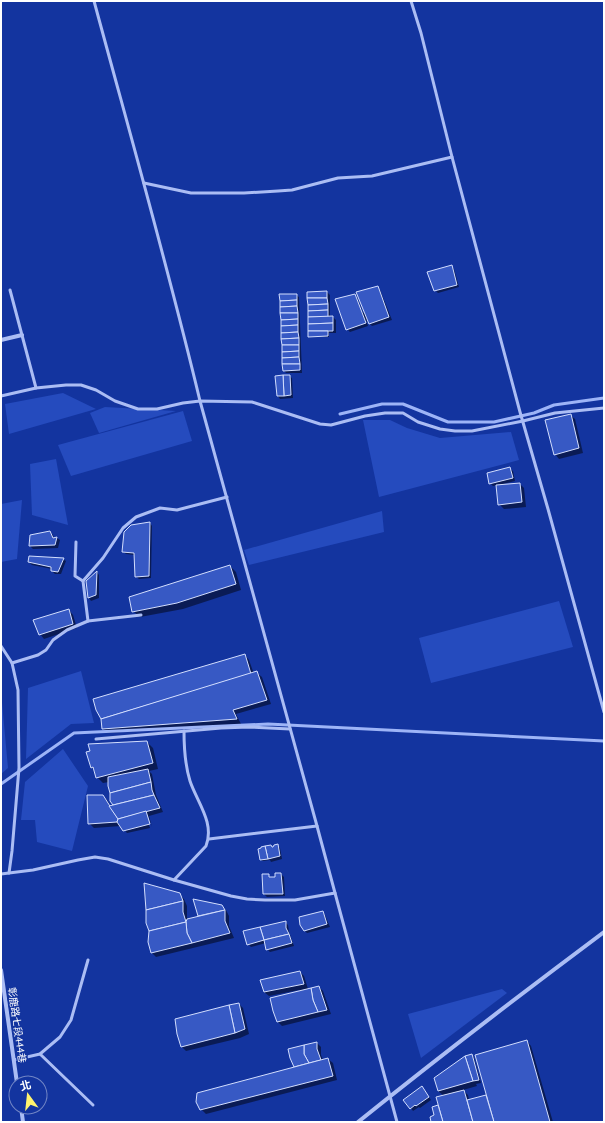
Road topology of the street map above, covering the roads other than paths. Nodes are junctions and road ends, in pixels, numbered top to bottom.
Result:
1 (94, 1) edge
2 (411, 1) edge
3 (452, 157) junction
4 (144, 183) junction
5 (10, 290) dead end
6 (22, 335) junction
7 (1, 340) edge
8 (36, 388) junction
9 (1, 396) edge
10 (200, 401) junction
11 (604, 408) edge
12 (523, 421) junction
13 (228, 497) junction
14 (76, 542) dead end
15 (82, 580) junction
16 (142, 615) dead end
17 (88, 620) junction
18 (1, 646) edge
19 (12, 663) junction
20 (604, 712) edge
21 (290, 729) junction
22 (184, 731) junction
23 (96, 738) dead end
24 (318, 826) junction
25 (209, 839) junction
26 (9, 872) junction
27 (1, 874) edge
28 (174, 880) junction
29 (335, 893) junction
30 (604, 932) edge
31 (88, 960) dead end
32 (1, 970) edge
33 (40, 1054) junction
34 (14, 1060) junction
35 (16, 1075) edge
36 (390, 1096) junction
37 (93, 1105) dead end
38 (358, 1122) edge
39 (397, 1122) edge

1 - 4 lane
2 - 3 lane
3 - 4 lane
3 - 12 lane
4 - 10 lane
5 - 6 lane
6 - 7 street
6 - 8 lane
8 - 9 lane
8 - 10 lane
10 - 12 lane
10 - 13 lane
11 - 12 lane
12 - 20 lane
13 - 15 lane
13 - 21 lane
14 - 15 lane
15 - 17 lane
16 - 17 lane
17 - 19 lane
18 - 19 lane
19 - 26 lane
21 - 22 lane
21 - 24 lane
22 - 23 lane
22 - 25 lane
24 - 25 lane
24 - 29 lane
25 - 28 lane
26 - 27 lane
26 - 28 lane
28 - 29 lane
29 - 36 lane
30 - 36 street
31 - 33 lane
32 - 34 street, 彰鹿路七段444巷
33 - 34 lane
33 - 37 lane
34 - 35 street, 彰鹿路七段444巷
36 - 38 street
36 - 39 lane

